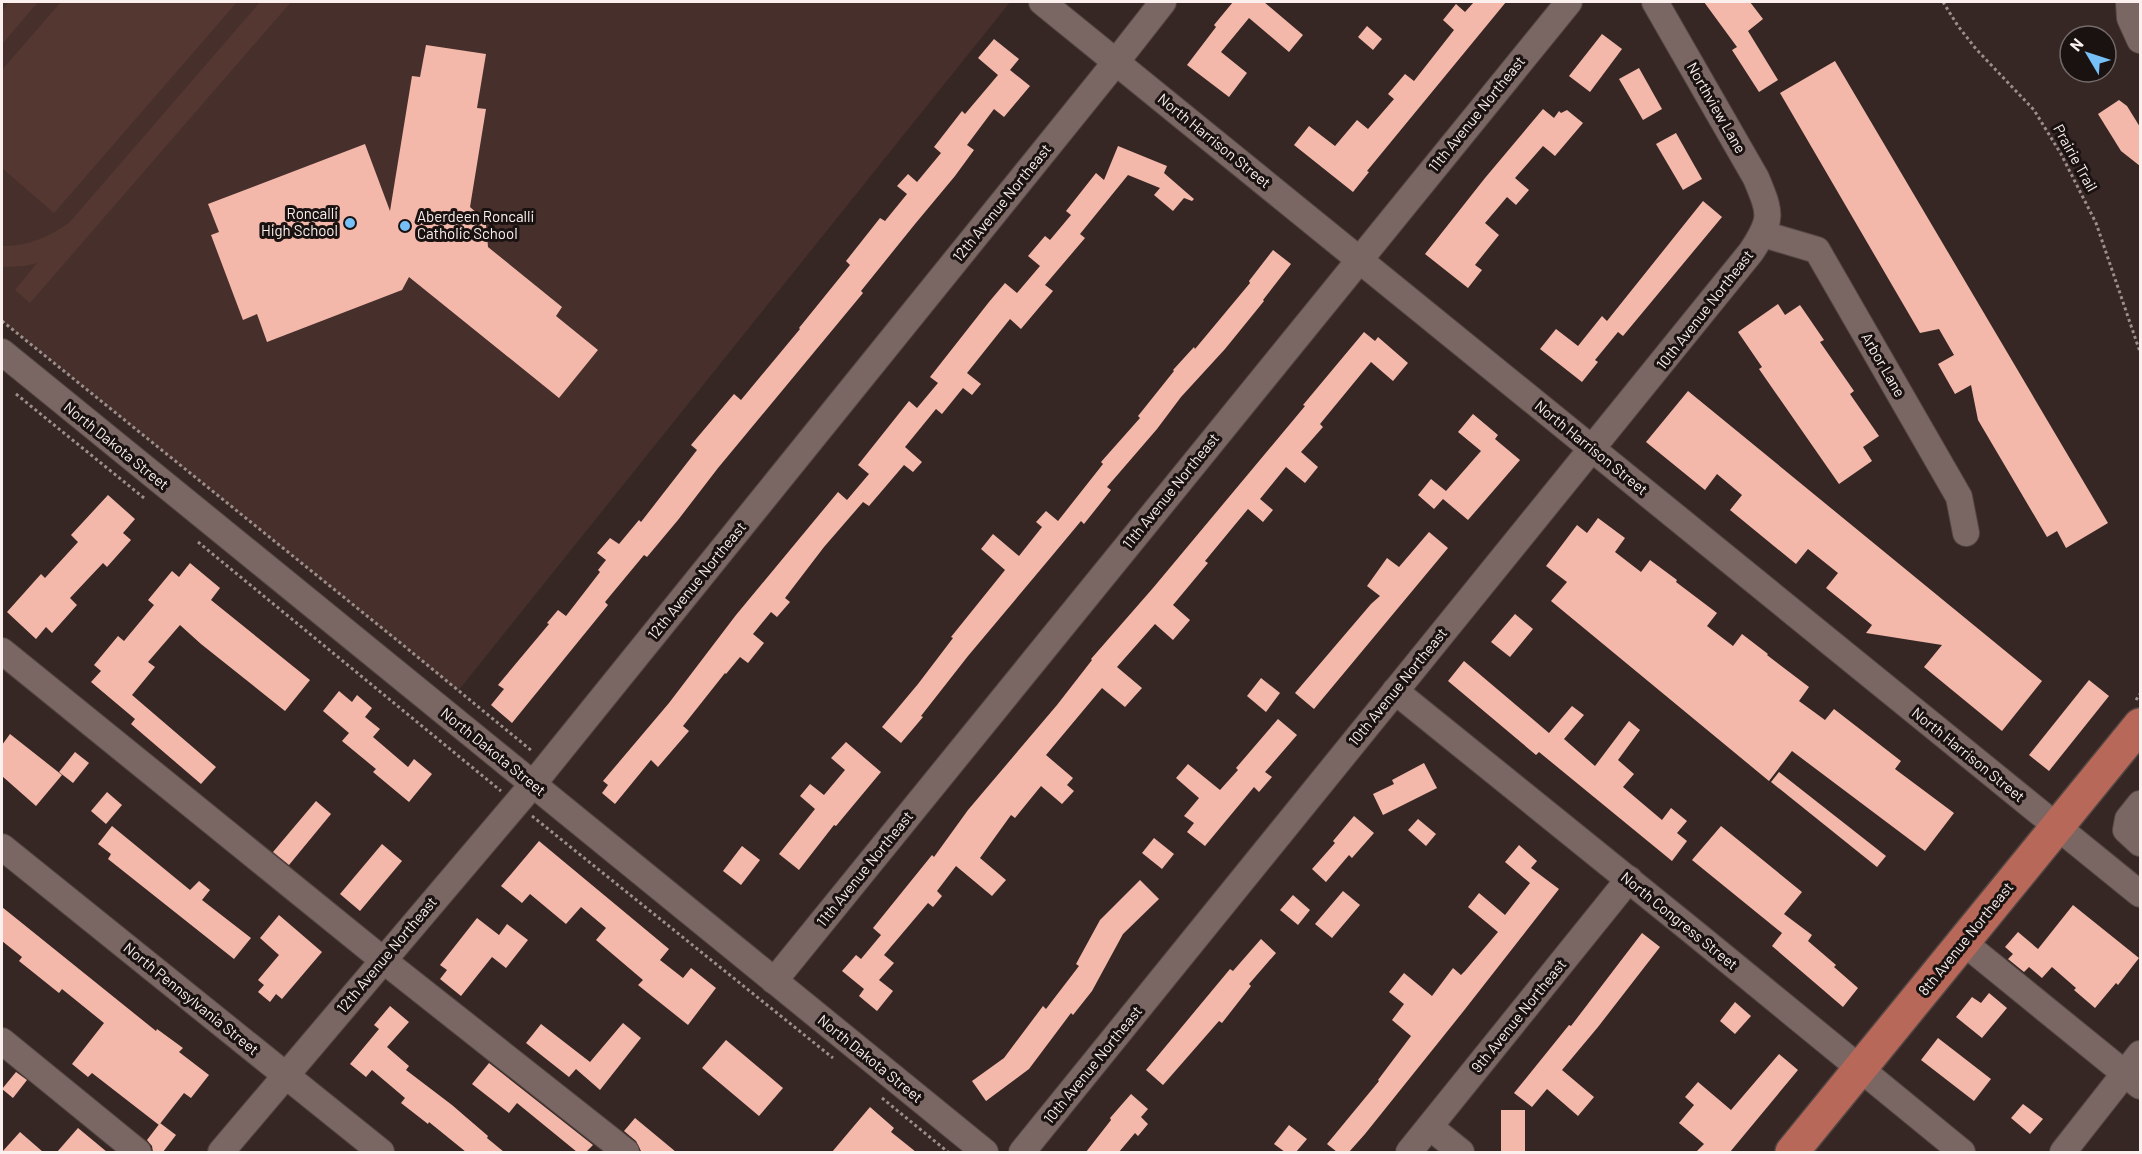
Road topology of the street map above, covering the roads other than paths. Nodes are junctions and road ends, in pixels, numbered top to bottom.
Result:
1 (1041, 2) edge
2 (1163, 2) edge
3 (1569, 2) edge
4 (1655, 2) edge
5 (2129, 2) edge
6 (2140, 40) edge
7 (1116, 62) junction
8 (1766, 226) junction
9 (1359, 259) junction
10 (2, 352) edge
11 (1593, 450) junction
12 (1966, 533) dead end
13 (2, 651) edge
14 (1395, 691) junction
15 (2140, 725) edge
16 (540, 774) junction
17 (2140, 804) edge
18 (2056, 827) junction
19 (2140, 843) edge
20 (2, 846) edge
21 (2140, 852) edge
22 (2121, 878) junction
23 (1629, 879) junction
24 (2140, 894) edge
25 (1963, 942) junction
26 (383, 960) junction
27 (774, 981) junction
28 (2, 1041) edge
29 (1859, 1069) junction
30 (2135, 1071) edge
31 (285, 1076) junction
32 (1430, 1127) junction
33 (138, 1152) edge
34 (221, 1152) edge
35 (381, 1152) edge
36 (626, 1152) edge
37 (985, 1152) edge
38 (1022, 1152) edge
39 (1409, 1152) edge
40 (1461, 1152) edge
41 (1792, 1152) edge
42 (1962, 1152) edge
43 (2063, 1152) edge

1 - 7 street, North Harrison Street
2 - 7 street, 12th Avenue Northeast
3 - 9 street, 11th Avenue Northeast
4 - 8 street, Northview Lane
5 - 6 street
7 - 9 street, North Harrison Street
7 - 16 street, 12th Avenue Northeast
8 - 11 street, 10th Avenue Northeast
8 - 12 street, Arbor Lane
9 - 11 street, North Harrison Street
9 - 27 street, 11th Avenue Northeast
10 - 16 street, North Dakota Street
11 - 14 street, 10th Avenue Northeast
11 - 18 street, North Harrison Street
13 - 26 street
14 - 23 street, North Congress Street
14 - 38 street, 10th Avenue Northeast
15 - 18 main road, 8th Avenue Northeast
16 - 26 street, 12th Avenue Northeast
16 - 27 street, North Dakota Street
17 - 19 street
18 - 22 street, North Harrison Street
18 - 25 main road, 8th Avenue Northeast
20 - 31 street, North Pennsylvania Street
21 - 22 street
22 - 24 street, North Harrison Street
23 - 29 street, North Congress Street
23 - 32 street, 9th Avenue Northeast
25 - 29 main road, 8th Avenue Northeast
25 - 30 street
26 - 31 street, 12th Avenue Northeast
26 - 36 street
27 - 37 street, North Dakota Street
28 - 33 street
29 - 41 main road, 8th Avenue Northeast
29 - 42 street, North Congress Street
30 - 43 street
31 - 34 street, 12th Avenue Northeast
31 - 35 street, North Pennsylvania Street
32 - 39 street, 9th Avenue Northeast
32 - 40 street

